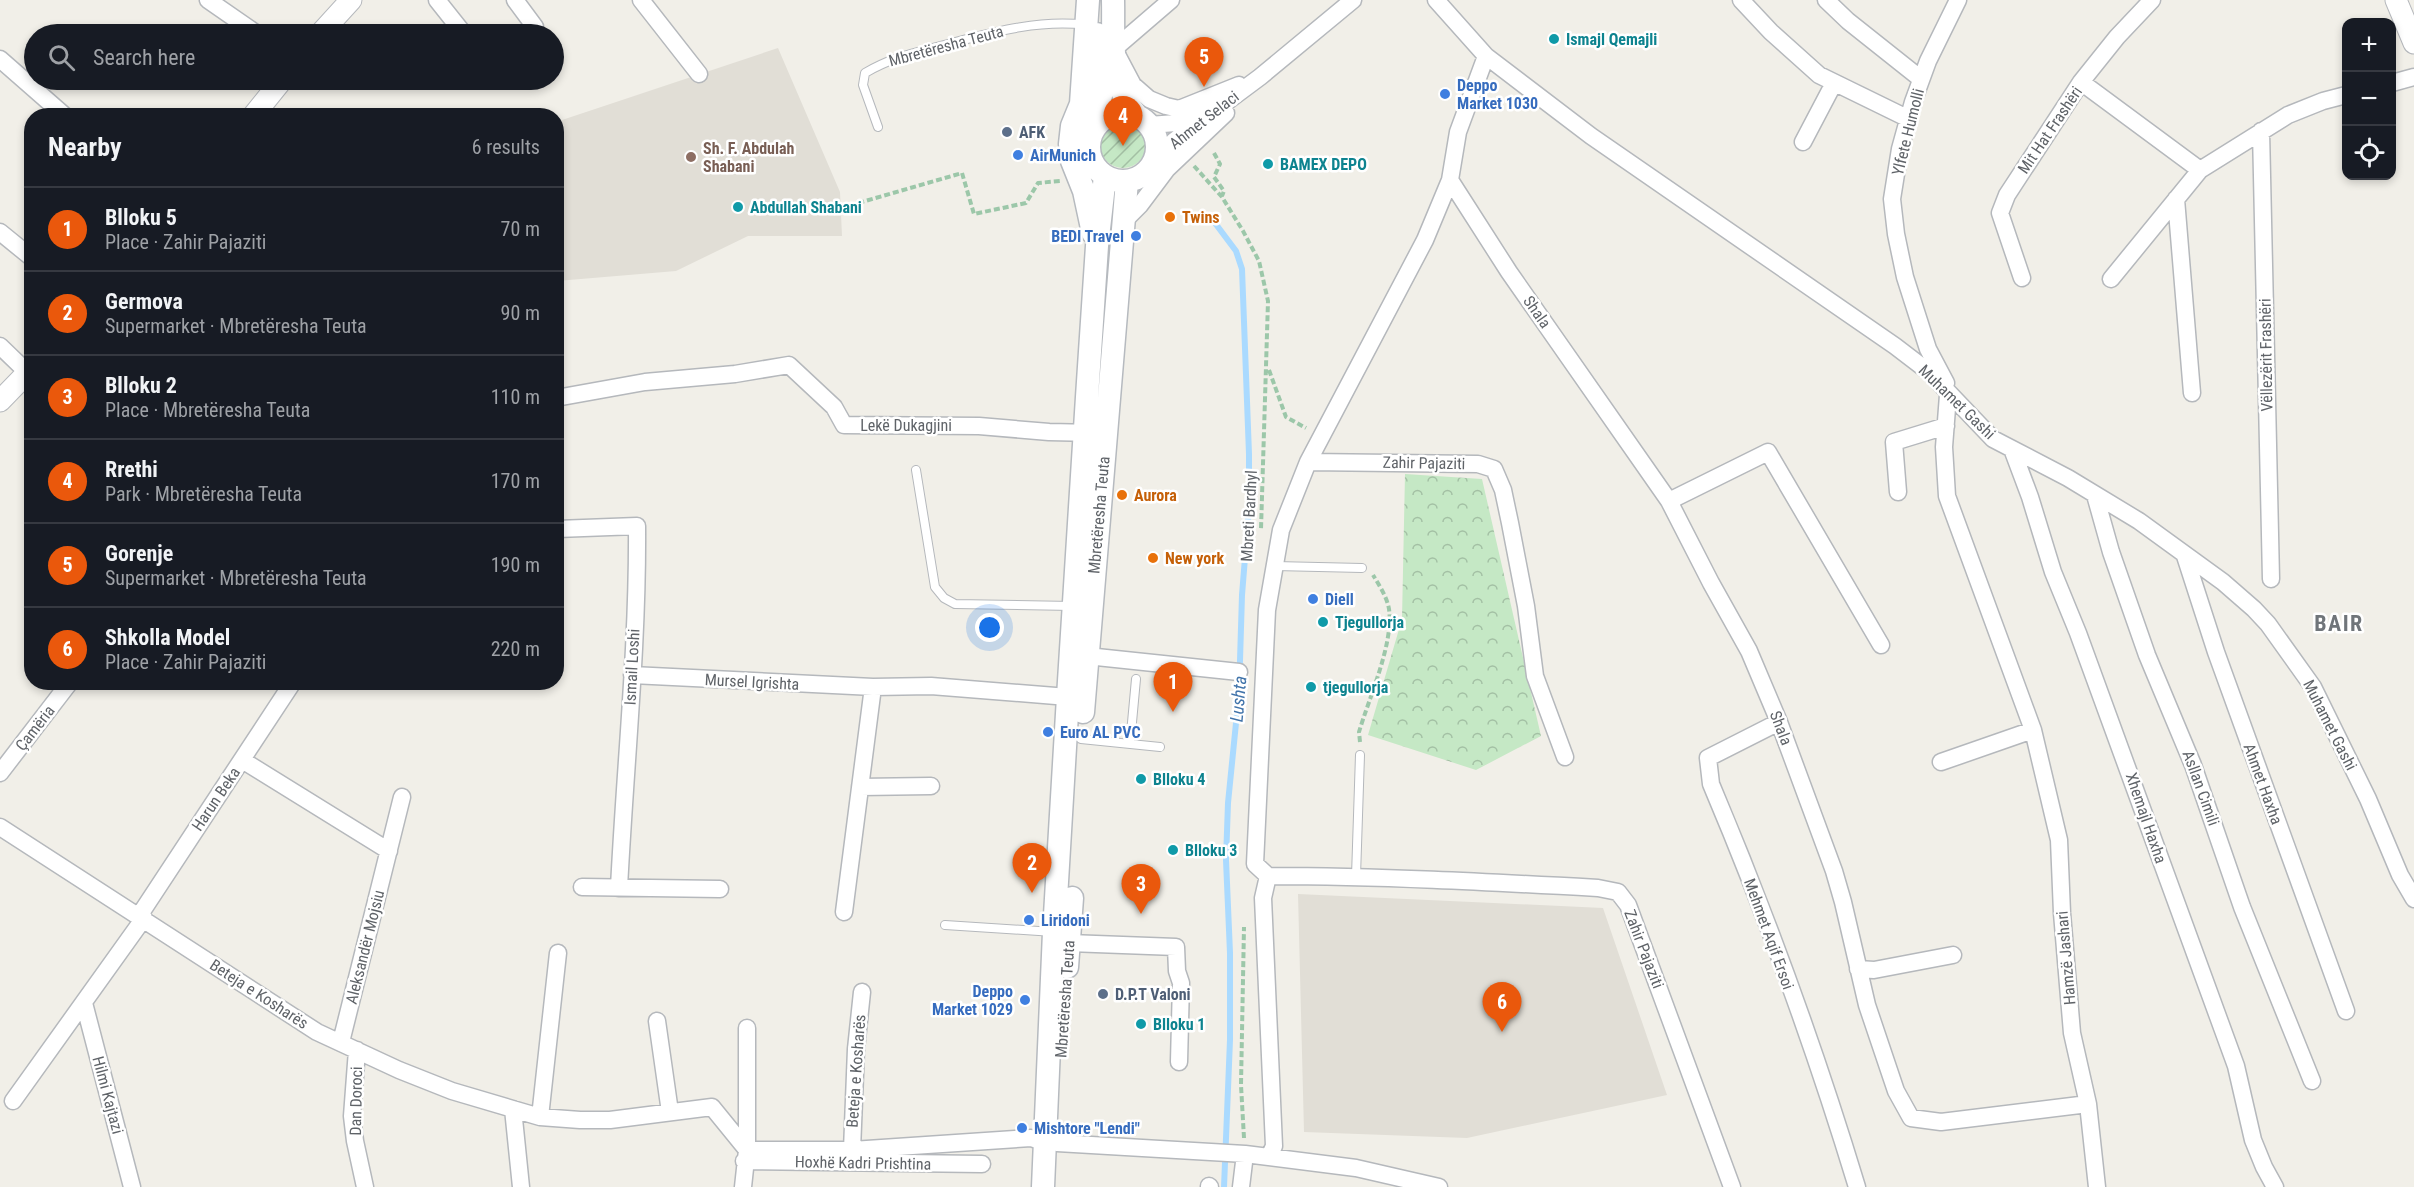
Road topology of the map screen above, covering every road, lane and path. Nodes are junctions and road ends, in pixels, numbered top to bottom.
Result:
1 (207, 0) edge
2 (351, 0) edge
3 (437, 0) edge
4 (515, 0) edge
5 (642, 0) edge
6 (1088, 0) edge
7 (1094, 0) edge
8 (1113, 0) edge
9 (1171, 0) edge
10 (1353, 0) edge
11 (1436, 0) edge
12 (1741, 0) edge
13 (1826, 0) edge
14 (1958, 0) edge
15 (2152, 0) edge
16 (2396, 0) edge
17 (242, 24) edge
18 (329, 24) edge
19 (456, 24) edge
20 (533, 24) edge
21 (1086, 25) junction
22 (2414, 43) edge
23 (1114, 49) junction
24 (1486, 56) junction
25 (0, 59) edge
26 (699, 74) dead end
27 (1260, 77) junction
28 (2414, 77) edge
29 (1921, 79) junction
30 (24, 80) edge
31 (2081, 82) junction
32 (2396, 82) edge
33 (1834, 83) junction
34 (35, 90) edge
35 (274, 90) edge
36 (2342, 96) edge
37 (56, 108) edge
38 (259, 108) edge
39 (1908, 119) junction
40 (1144, 121) junction
41 (879, 127) dead end
42 (1094, 128) junction
43 (2261, 131) junction
44 (1803, 142) dead end
45 (1182, 153) junction
46 (1214, 153) dead end
47 (1150, 166) junction
48 (2200, 170) junction
49 (1116, 178) junction
50 (1450, 180) junction
51 (1069, 181) dead end
52 (1222, 197) junction
53 (2176, 199) junction
54 (841, 208) dead end
55 (1124, 221) junction
56 (0, 232) edge
57 (1097, 246) junction
58 (24, 252) edge
59 (2022, 278) dead end
60 (2111, 279) dead end
61 (0, 346) edge
62 (24, 366) edge
63 (1268, 368) junction
64 (24, 375) edge
65 (2192, 393) dead end
66 (564, 397) edge
67 (1953, 399) junction
68 (0, 401) edge
69 (1946, 426) junction
70 (1307, 429) dead end
71 (1095, 433) junction
72 (2012, 449) junction
73 (1308, 462) junction
74 (916, 470) dead end
75 (1898, 492) dead end
76 (2095, 495) junction
77 (1669, 501) junction
78 (564, 529) edge
79 (1261, 537) dead end
80 (2185, 556) junction
81 (1275, 566) junction
82 (1362, 568) joint
83 (2271, 579) dead end
84 (1074, 606) junction
85 (1881, 645) dead end
86 (1087, 656) junction
87 (1239, 672) dead end
88 (632, 675) junction
89 (1136, 679) dead end
90 (873, 687) junction
91 (64, 690) edge
92 (288, 690) edge
93 (1068, 698) junction
94 (1779, 722) junction
95 (2033, 730) junction
96 (1081, 739) junction
97 (1130, 744) junction
98 (1160, 747) dead end
99 (1360, 755) joint
100 (1566, 757) dead end
101 (242, 760) junction
102 (1941, 762) dead end
103 (0, 773) edge
104 (931, 786) dead end
105 (860, 787) junction
106 (402, 797) dead end
107 (0, 827) edge
108 (389, 851) junction
109 (1268, 876) junction
110 (1356, 876) junction
111 (582, 887) dead end
112 (619, 888) junction
113 (720, 889) dead end
114 (2414, 899) edge
115 (844, 912) dead end
116 (142, 917) junction
117 (1245, 921) dead end
118 (945, 925) dead end
119 (1062, 938) junction
120 (558, 952) dead end
121 (1953, 955) dead end
122 (1858, 969) junction
123 (862, 992) dead end
124 (84, 1003) junction
125 (2346, 1011) dead end
126 (657, 1021) dead end
127 (747, 1028) dead end
128 (341, 1042) junction
129 (357, 1050) junction
130 (1179, 1062) dead end
131 (2312, 1081) dead end
132 (13, 1101) dead end
133 (2088, 1104) junction
134 (513, 1109) junction
135 (670, 1112) junction
136 (540, 1117) junction
137 (1052, 1143) junction
138 (852, 1150) junction
139 (1240, 1154) junction
140 (746, 1155) junction
141 (1269, 1157) junction
142 (982, 1164) dead end
143 (132, 1187) edge
144 (365, 1187) edge
145 (521, 1187) edge
146 (743, 1187) edge
147 (1043, 1187) edge
148 (1055, 1187) edge
149 (1241, 1187) edge
150 (1439, 1187) edge
151 (1732, 1187) edge
152 (1857, 1187) edge
153 (2097, 1187) edge
154 (2275, 1187) edge

1 - 17 street
2 - 18 street
3 - 19 street
4 - 20 street
5 - 26 street
6 - 21 main road
7 - 42 main road
8 - 23 main road
9 - 23 street
10 - 27 street, Ahmet Selaci
11 - 24 street, Muhamet Gashi
12 - 33 street
13 - 29 street
14 - 29 street, Ylfete Humolli
15 - 31 street, Mit Hat Frashëri
16 - 22 street
21 - 41 lane, Mbretëresha Teuta
21 - 57 main road
23 - 27 street
23 - 40 main road
24 - 50 street
24 - 67 street, Muhamet Gashi
25 - 30 street
27 - 40 street, Ahmet Selaci
27 - 45 street
27 - 47 street, Ahmet Selaci
28 - 32 street
29 - 39 street, Ylfete Humolli
31 - 48 street
31 - 59 street, Mit Hat Frashëri
33 - 39 street
33 - 44 street
34 - 37 street
35 - 38 street
36 - 43 street
39 - 67 street, Ylfete Humolli
40 - 42 main road
40 - 47 main road
42 - 49 main road
43 - 48 street
43 - 83 street, Vëllezërit Frashëri
45 - 52 path
45 - 55 street
46 - 52 path
47 - 49 main road
48 - 53 street
49 - 55 main road, Mbretëresha Teuta
49 - 57 main road, Mbretëresha Teuta
50 - 73 street
50 - 77 street, Shala
51 - 54 path
52 - 63 path, Mbreti Bardhyl
53 - 60 street
53 - 65 street
55 - 71 main road, Mbretëresha Teuta
56 - 58 street
57 - 71 main road, Mbretëresha Teuta
61 - 62 street
63 - 70 path
63 - 79 path, Mbreti Bardhyl
64 - 68 street
66 - 71 street, Lekë Dukagjini
67 - 69 street, Hamzë Jashari
67 - 72 street, Muhamet Gashi
69 - 75 street
69 - 95 street, Hamzë Jashari
71 - 84 main road, Mbretëresha Teuta
71 - 86 main road, Mbretëresha Teuta
72 - 76 street, Muhamet Gashi
72 - 154 street, Xhemajl Haxha
73 - 81 street
73 - 100 street, Zahir Pajaziti
74 - 84 lane
76 - 80 street, Muhamet Gashi
76 - 131 street, Asllan Cimili
77 - 85 street
77 - 94 street, Shala
78 - 88 street, Ismail Loshi
80 - 114 street, Muhamet Gashi
80 - 125 street, Ahmet Haxha
81 - 82 lane
81 - 109 street
82 - 99 path
84 - 93 main road, Mbretëresha Teuta
86 - 87 street
86 - 96 main road, Mbretëresha Teuta
88 - 90 street, Mursel Igrishta
88 - 112 street, Ismail Loshi
89 - 97 lane
90 - 93 street, Mursel Igrishta
90 - 105 street
91 - 103 street, Çamëria
92 - 101 street, Harun Beka
93 - 119 main road, Mbretëresha Teuta
94 - 122 street, Shala
94 - 152 street, Mehmet Aqif Ersoi
95 - 102 street
95 - 133 street, Hamzë Jashari
96 - 97 lane
96 - 119 main road, Mbretëresha Teuta
97 - 98 lane
99 - 110 lane
101 - 108 street
101 - 116 street, Harun Beka
104 - 105 street
105 - 115 street
106 - 108 street, Aleksandër Mojsiu
107 - 116 street, Beteja e Kosharës
108 - 128 street, Aleksandër Mojsiu
109 - 110 street, Zahir Pajaziti
109 - 141 street
110 - 151 street, Zahir Pajaziti
111 - 112 street
112 - 113 street
116 - 124 street
116 - 128 street, Beteja e Kosharës
117 - 139 path
118 - 119 lane, Mbretëresha Teuta
119 - 130 street
119 - 137 main road, Mbretëresha Teuta
120 - 136 street
121 - 122 street
122 - 133 street, Shala
123 - 138 street, Beteja e Kosharës
124 - 132 street
124 - 143 street, Hilmi Kajtazi
126 - 135 street
127 - 140 street
128 - 129 street, Beteja e Kosharës
129 - 134 street, Beteja e Kosharës
129 - 144 street, Dan Doroci
133 - 153 street, Hamzë Jashari
134 - 136 street, Beteja e Kosharës
134 - 145 street
135 - 136 street, Beteja e Kosharës
135 - 140 street, Beteja e Kosharës
137 - 138 street, Beteja e Kosharës
137 - 139 street, Beteja e Kosharës
137 - 147 main road, Mbretëresha Teuta
137 - 148 main road, Mbretëresha Teuta
138 - 140 street, Beteja e Kosharës
139 - 141 street, Beteja e Kosharës
139 - 149 street
140 - 142 street, Hoxhë Kadri Prishtina
140 - 146 street
141 - 150 street, Beteja e Kosharës

